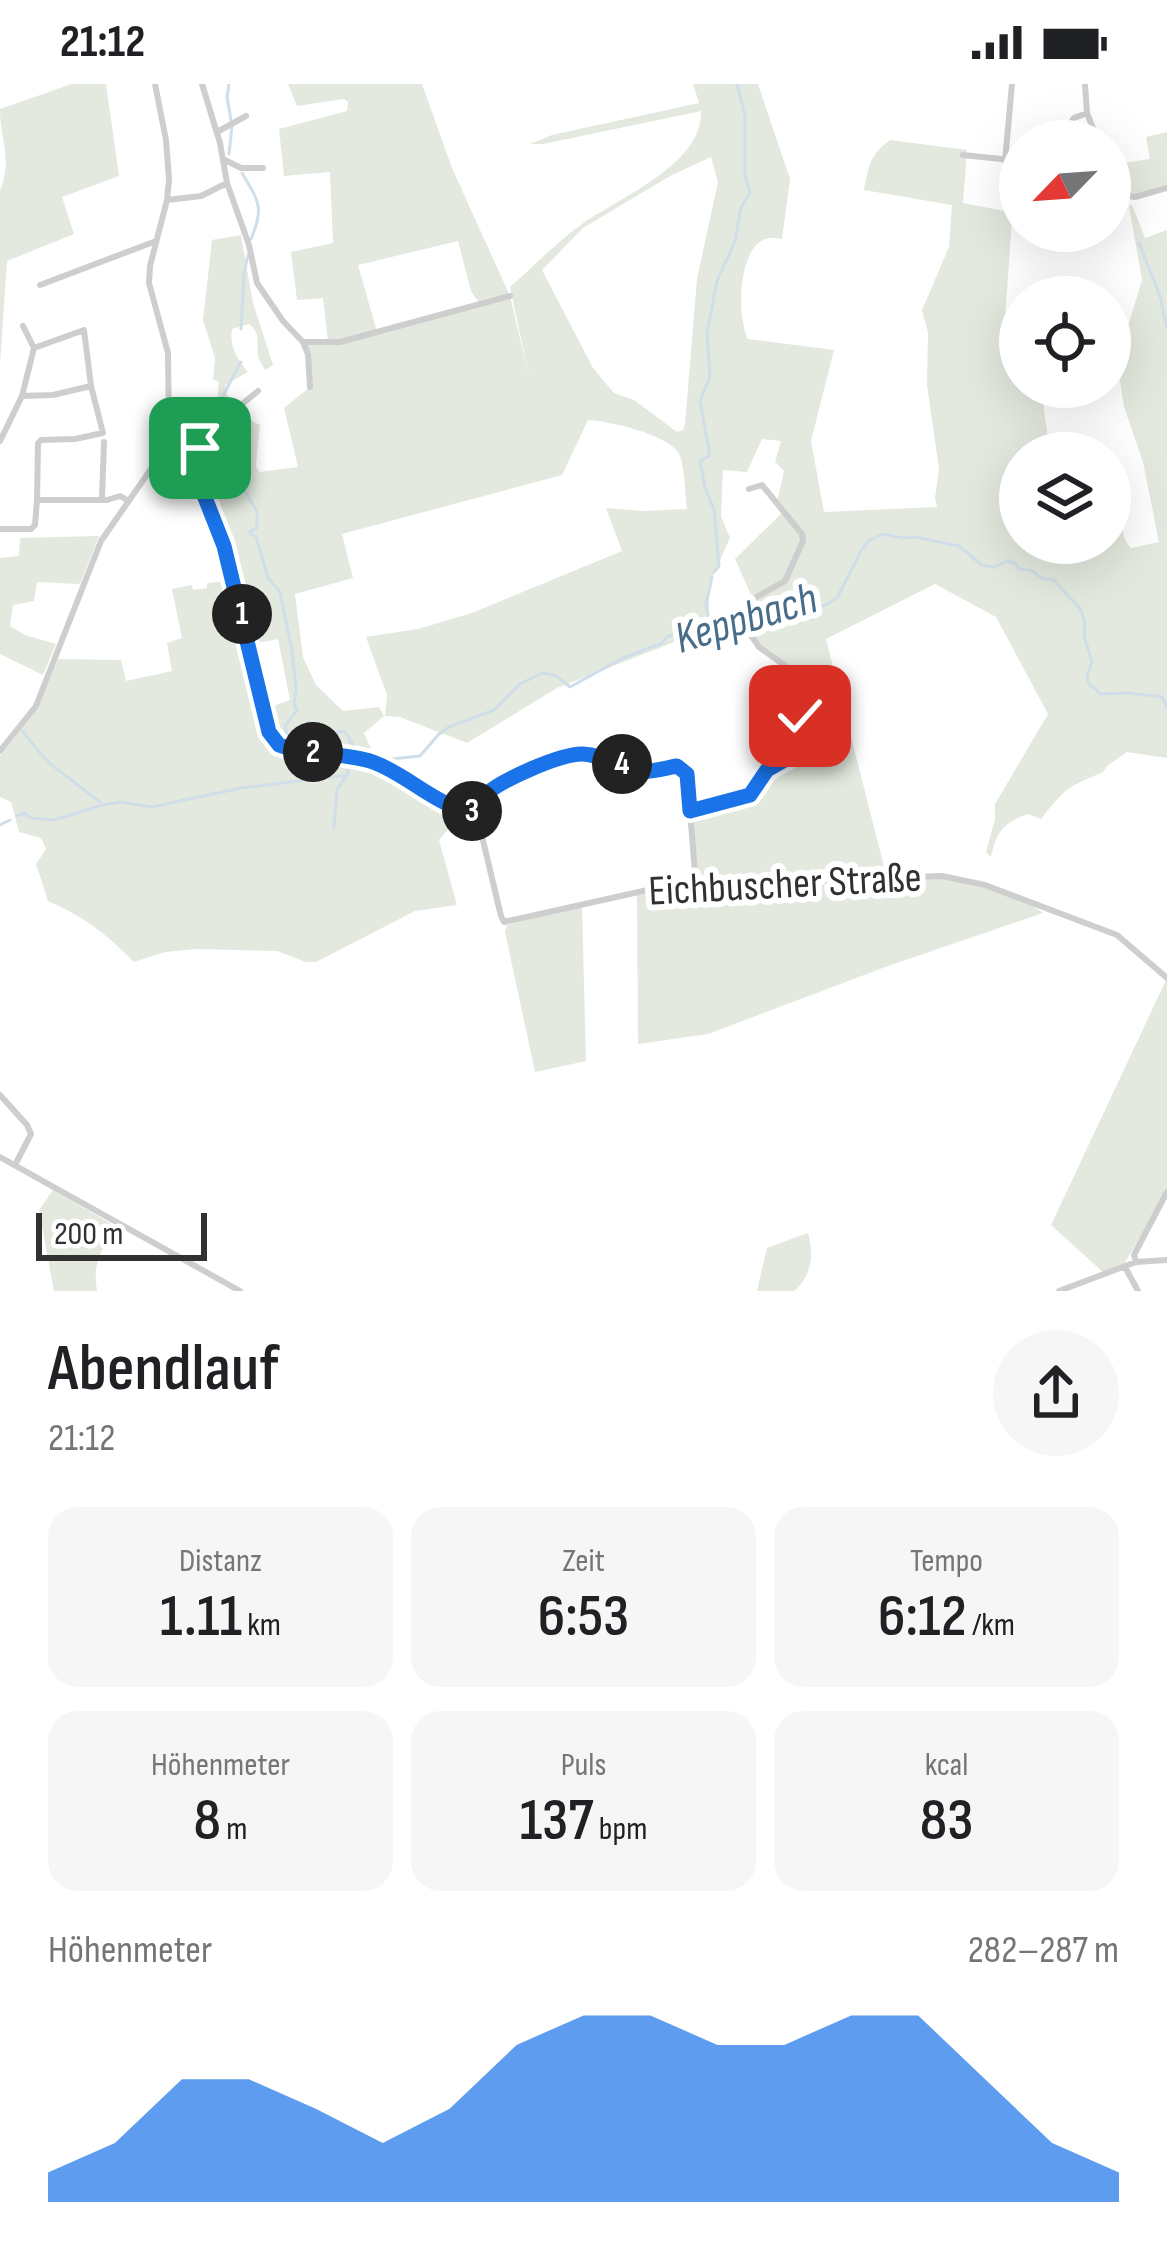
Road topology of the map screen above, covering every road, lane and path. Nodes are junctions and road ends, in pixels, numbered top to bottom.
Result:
1 (154, 84) edge
2 (202, 84) edge
3 (1012, 84) edge
4 (1084, 84) edge
5 (1087, 113) junction
6 (246, 116) dead end
7 (1009, 120) edge
8 (1073, 120) edge
9 (1090, 120) edge
10 (217, 132) junction
11 (963, 155) dead end
12 (223, 159) junction
13 (999, 160) edge
14 (263, 168) dead end
15 (227, 183) junction
16 (1167, 188) edge
17 (1131, 196) edge
18 (167, 200) junction
19 (156, 241) junction
20 (40, 285) dead end
21 (510, 296) dead end
22 (23, 326) dead end
23 (303, 342) junction
24 (34, 348) junction
25 (91, 386) junction
26 (310, 387) dead end
27 (258, 391) dead end
28 (22, 396) junction
29 (169, 434) junction
30 (189, 437) junction
31 (0, 441) edge
32 (104, 442) dead end
33 (749, 489) dead end
34 (38, 500) junction
35 (102, 500) junction
36 (127, 500) junction
37 (0, 529) edge
38 (0, 751) edge
39 (690, 811) junction
40 (476, 812) junction
41 (696, 885) junction
42 (1164, 975) edge
43 (0, 1094) edge
44 (0, 1157) edge
45 (15, 1165) junction
46 (1167, 1192) edge
47 (1167, 1260) edge
48 (1136, 1262) junction
49 (1125, 1268) junction
50 (240, 1291) edge
51 (1059, 1291) edge
52 (1138, 1291) edge

1 - 18 street
2 - 10 street
3 - 7 street
4 - 5 street
5 - 8 street
5 - 9 street
6 - 10 street
10 - 12 street
11 - 13 street
12 - 14 street
12 - 15 street
15 - 18 street
15 - 23 street
16 - 17 street
18 - 19 street
19 - 20 street
19 - 29 street
21 - 23 street
22 - 24 street
23 - 26 street
24 - 25 street
24 - 28 street
25 - 28 street
25 - 34 street
27 - 30 street
28 - 31 street
29 - 30 street
29 - 36 street
30 - 40 street
32 - 35 street
33 - 39 street
34 - 35 street
34 - 37 street
35 - 36 street
36 - 38 street
39 - 40 street
39 - 41 street
40 - 41 street, Eichbuscher Straße
41 - 42 street, Eichbuscher Straße
43 - 45 street
44 - 45 street
45 - 50 street
46 - 48 street
47 - 48 street
48 - 49 street
49 - 51 street
49 - 52 street

